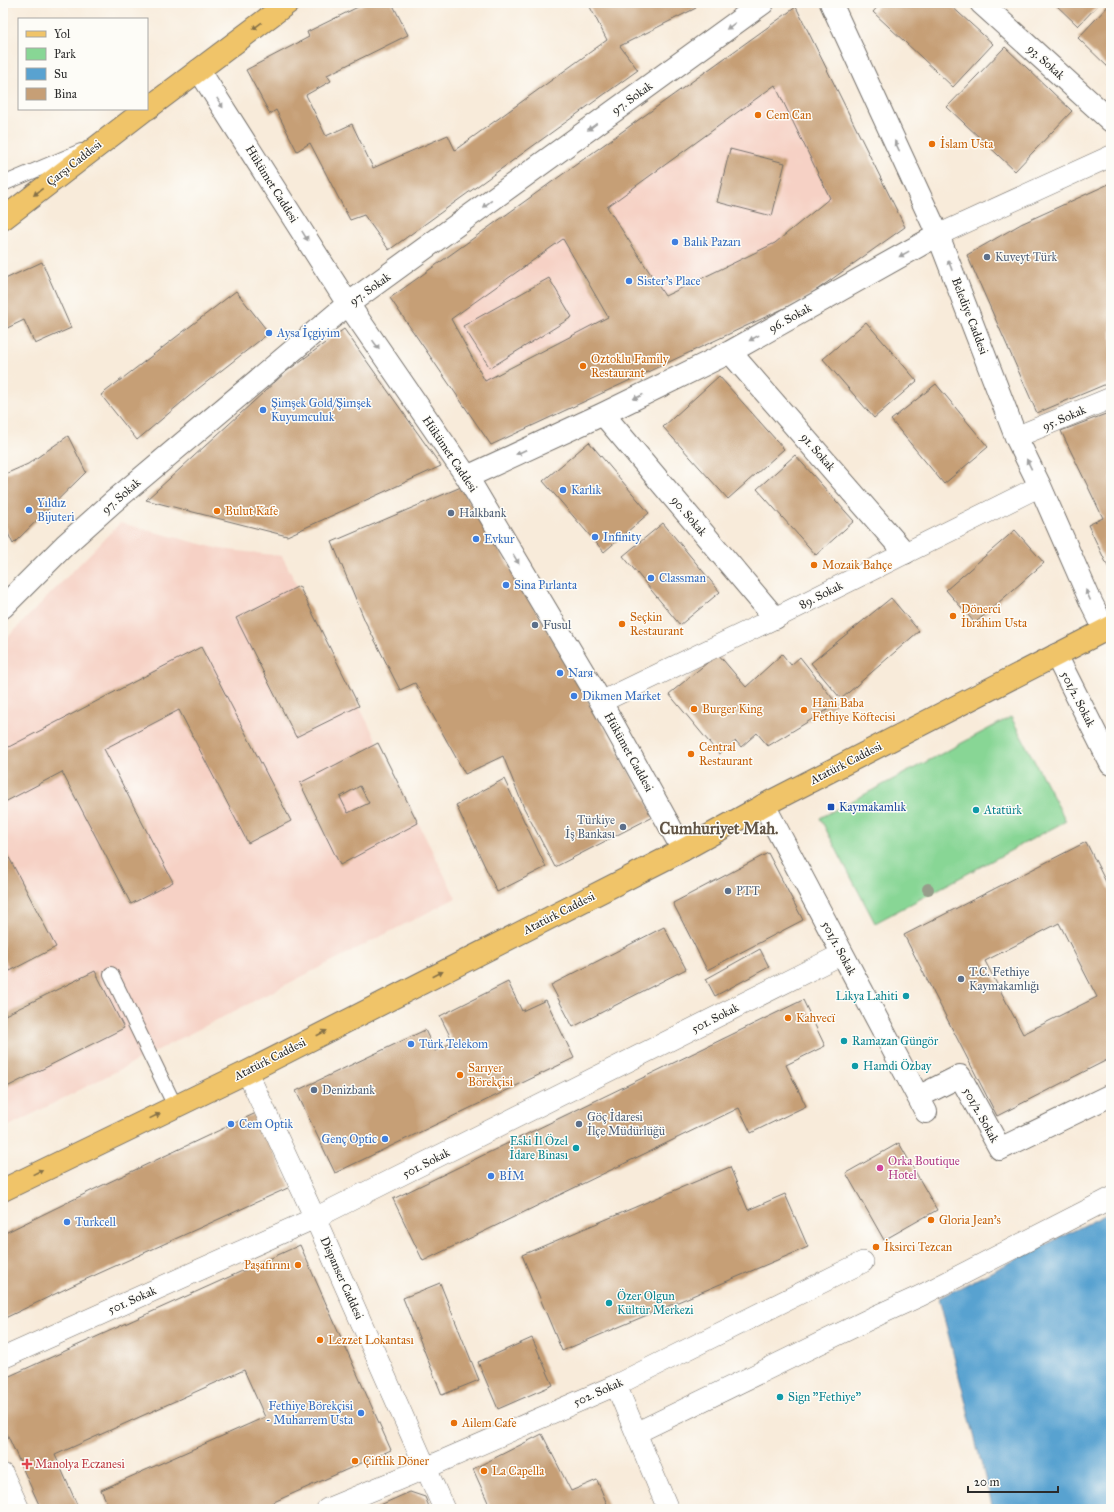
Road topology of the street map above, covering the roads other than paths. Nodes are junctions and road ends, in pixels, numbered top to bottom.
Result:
1 (288, 3) edge
2 (763, 3) edge
3 (831, 3) edge
4 (981, 3) edge
5 (199, 70) junction
6 (148, 108) edge
7 (146, 110) edge
8 (1111, 121) edge
9 (102, 142) junction
10 (1111, 156) edge
11 (3, 184) edge
12 (3, 219) edge
13 (938, 235) junction
14 (348, 304) junction
15 (730, 352) junction
16 (1111, 398) edge
17 (603, 414) junction
18 (1016, 438) junction
19 (467, 477) junction
20 (1040, 486) junction
21 (905, 553) junction
22 (3, 607) edge
23 (775, 618) junction
24 (1108, 629) edge
25 (1056, 655) junction
26 (601, 702) junction
27 (1111, 764) edge
28 (764, 805) junction
29 (683, 850) junction
30 (842, 954) junction
31 (111, 974) dead end
32 (247, 1072) junction
33 (1111, 1095) edge
34 (922, 1104) joint
35 (175, 1106) junction
36 (3, 1190) edge
37 (1111, 1198) edge
38 (315, 1218) junction
39 (863, 1262) dead end
40 (3, 1358) edge
41 (616, 1385) junction
42 (636, 1433) junction
43 (426, 1468) junction
44 (3, 1474) edge
45 (19, 1509) edge
46 (327, 1509) edge
47 (444, 1509) edge
48 (668, 1509) edge

1 -> 5 main road, Çarşı Caddesi
2 -> 14 street, 97. Sokak
13 -> 3 street, Belediye Caddesi
4 - 8 street, 93. Sokak
5 - 6 main road, Çarşı Caddesi
5 -> 14 street, Hükümet Caddesi
7 - 9 main road, Çarşı Caddesi
9 - 11 lane
9 -> 12 main road, Çarşı Caddesi
10 - 13 street, 96. Sokak
13 -> 15 street, 96. Sokak
18 -> 13 street, Belediye Caddesi
14 -> 19 street, Hükümet Caddesi
14 - 22 street, 97. Sokak
15 -> 17 street, 96. Sokak
15 - 21 street, 91. Sokak
16 - 18 street, 95. Sokak
17 -> 19 street, 96. Sokak
17 - 23 street, 90. Sokak
20 -> 18 street, Belediye Caddesi
19 -> 26 street, Hükümet Caddesi
20 - 21 street, 89. Sokak
24 -> 20 street, Belediye Caddesi
21 - 23 street, 89. Sokak
23 - 26 street, 89. Sokak
24 - 25 main road, Atatürk Caddesi
25 - 27 street, 501/2. Sokak
25 - 28 main road, Atatürk Caddesi
26 - 29 street, Hükümet Caddesi
28 - 29 main road, Atatürk Caddesi
28 - 30 street, 501/1. Sokak
32 -> 29 main road, Atatürk Caddesi
30 - 34 street, 501/1. Sokak
30 - 38 street, 501. Sokak
31 - 35 lane
32 - 35 main road, Atatürk Caddesi
32 - 38 street, Dispanser Caddesi
33 - 34 street, 501/2. Sokak
36 -> 35 main road, Atatürk Caddesi
37 - 42 street
38 - 40 street, 501. Sokak
38 - 43 street, Dispanser Caddesi
39 - 41 street, 502. Sokak
41 - 42 street
41 - 43 street, 502. Sokak
42 - 48 street
43 - 46 street, 502. Sokak
43 - 47 street, Dispanser Caddesi
44 - 45 street

